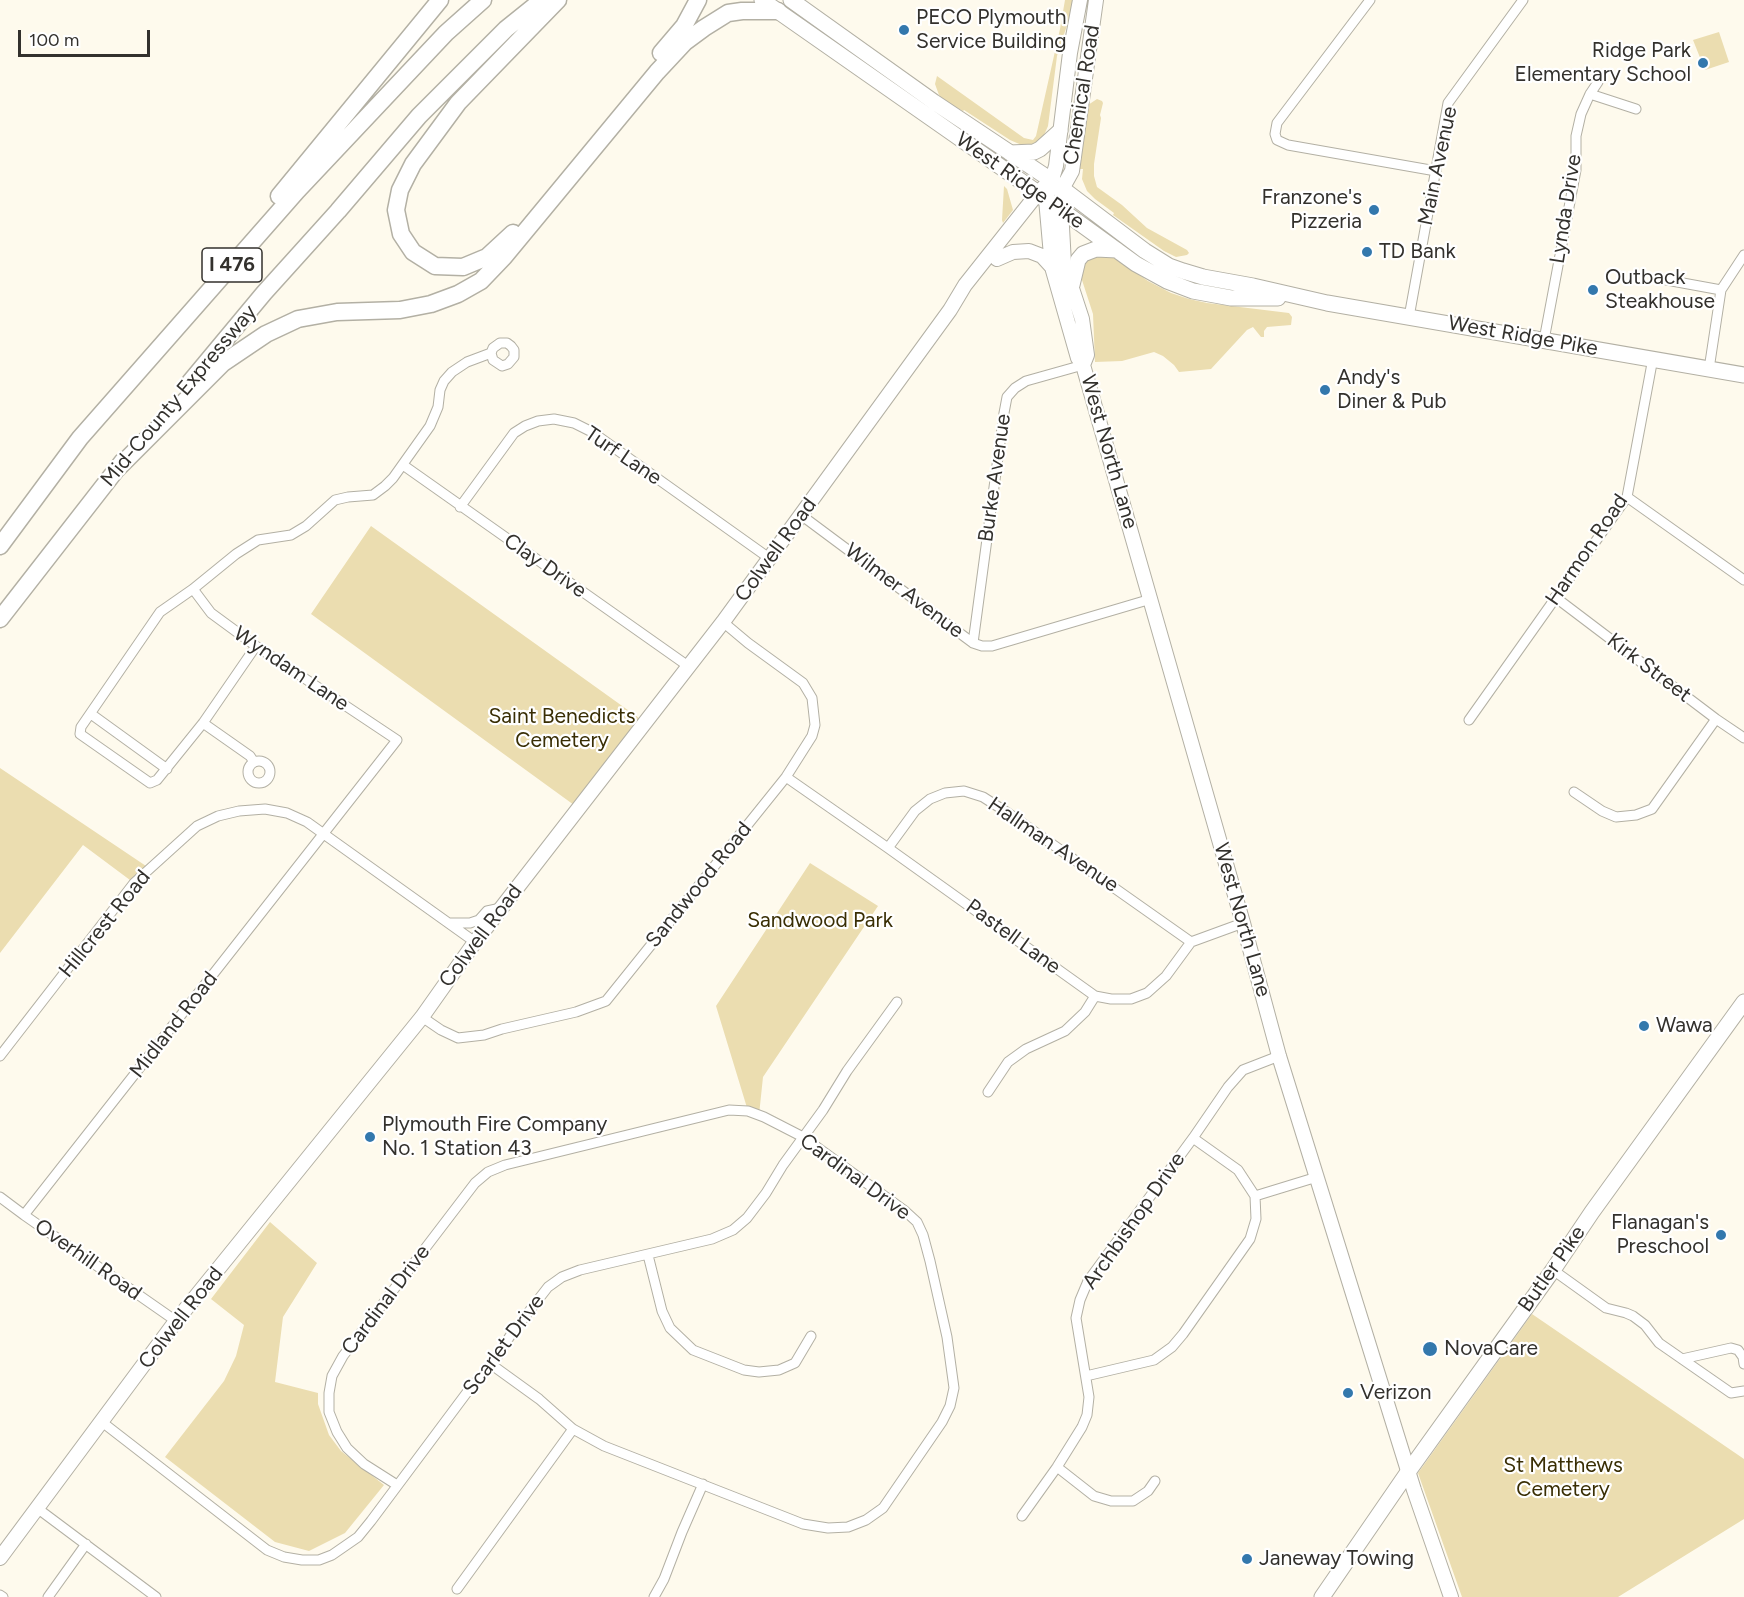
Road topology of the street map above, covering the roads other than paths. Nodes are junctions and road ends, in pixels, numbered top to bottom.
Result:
1 (440, 0) edge
2 (483, 0) edge
3 (542, 0) edge
4 (558, 0) edge
5 (698, 0) edge
6 (762, 0) edge
7 (791, 0) edge
8 (1080, 0) edge
9 (1096, 0) edge
10 (1370, 0) edge
11 (1523, 0) edge
12 (778, 11) junction
13 (1598, 82) dead end
14 (1590, 94) junction
15 (1636, 109) dead end
16 (1060, 131) junction
17 (1010, 153) junction
18 (1436, 171) junction
19 (1057, 184) junction
20 (1042, 196) junction
21 (1061, 209) junction
22 (1117, 250) junction
23 (1744, 255) edge
24 (997, 259) junction
25 (1052, 267) junction
26 (1661, 279) dead end
27 (1072, 285) junction
28 (1721, 290) junction
29 (1302, 298) junction
30 (952, 306) junction
31 (1409, 317) junction
32 (1544, 340) junction
33 (491, 353) dead end
34 (1653, 358) junction
35 (1083, 365) junction
36 (1709, 369) junction
37 (1744, 375) edge
38 (80, 438) junction
39 (403, 465) junction
40 (117, 469) junction
41 (1627, 497) junction
42 (460, 507) junction
43 (801, 515) junction
44 (0, 546) edge
45 (769, 558) junction
46 (1744, 580) edge
47 (193, 589) junction
48 (1555, 597) junction
49 (1151, 599) junction
50 (0, 619) edge
51 (723, 622) junction
52 (973, 644) junction
53 (256, 646) junction
54 (688, 666) junction
55 (91, 714) junction
56 (1716, 719) junction
57 (1469, 720) dead end
58 (203, 723) junction
59 (1744, 738) edge
60 (397, 740) joint
61 (254, 762) dead end
62 (167, 769) junction
63 (786, 777) junction
64 (1574, 792) dead end
65 (324, 835) junction
66 (888, 848) junction
67 (501, 908) junction
68 (449, 923) junction
69 (1243, 923) junction
70 (475, 942) junction
71 (1191, 942) junction
72 (1095, 996) junction
73 (897, 1002) dead end
74 (1744, 1002) edge
75 (422, 1017) junction
76 (0, 1056) edge
77 (1280, 1056) junction
78 (988, 1092) dead end
79 (803, 1137) junction
80 (1193, 1138) junction
81 (1317, 1177) junction
82 (1255, 1196) junction
83 (0, 1197) edge
84 (24, 1215) junction
85 (648, 1255) junction
86 (1553, 1270) junction
87 (176, 1321) junction
88 (811, 1336) dead end
89 (1682, 1359) junction
90 (1744, 1364) edge
91 (492, 1365) junction
92 (1086, 1376) junction
93 (1744, 1391) edge
94 (102, 1422) junction
95 (573, 1429) junction
96 (1057, 1467) junction
97 (1408, 1472) junction
98 (1155, 1481) dead end
99 (702, 1484) junction
100 (397, 1485) junction
101 (36, 1508) junction
102 (1022, 1516) dead end
103 (86, 1544) junction
104 (0, 1558) edge
105 (457, 1589) dead end
106 (48, 1597) edge
107 (156, 1597) edge
108 (654, 1597) edge
109 (1322, 1597) edge
110 (1451, 1597) edge

1 - 38 highway
2 - 38 highway, Mid-County Expressway / I 476
3 - 40 highway, Mid-County Expressway / I 476
4 - 5 highway
6 - 12 main road, West Ridge Pike
7 - 17 main road, West Ridge Pike
8 - 16 street, Chemical Road
9 - 19 street, Chemical Road
10 - 18 street
11 - 18 street, Main Avenue
12 - 20 main road, West Ridge Pike
12 - 40 highway
13 - 14 street, Lynda Drive
14 - 15 street
14 - 32 street, Lynda Drive
16 - 17 main road
16 - 19 street, Chemical Road
17 - 19 main road, West Ridge Pike
18 - 31 street, Main Avenue
19 - 20 street
19 - 21 street, West North Lane
19 - 29 main road, West Ridge Pike
20 - 21 main road, West Ridge Pike
20 - 24 street, Colwell Road
20 - 25 street, West North Lane
20 - 30 street, Colwell Road
21 - 22 main road, West Ridge Pike
21 - 27 street, West North Lane
22 - 27 main road
22 - 29 main road, West Ridge Pike
23 - 28 street
24 - 25 street
24 - 30 street, Colwell Road
25 - 35 street, West North Lane
26 - 28 street
27 - 35 street, West North Lane
28 - 36 street
29 - 31 main road, West Ridge Pike
30 - 43 street, Colwell Road
31 - 32 main road, West Ridge Pike
32 - 34 main road, West Ridge Pike
33 - 39 street
34 - 36 main road, West Ridge Pike
34 - 41 street, Harmon Road
35 - 49 street, West North Lane
35 - 52 street, Burke Avenue
36 - 37 main road, West Ridge Pike
38 - 44 highway, Mid-County Expressway / I 476
39 - 42 street, Clay Drive
39 - 47 street
40 - 50 highway, Mid-County Expressway / I 476
41 - 46 street
41 - 48 street, Harmon Road
42 - 45 street, Turf Lane
42 - 54 street, Clay Drive
43 - 45 street, Colwell Road
43 - 52 street, Wilmer Avenue
45 - 51 street, Colwell Road
47 - 53 street, Wyndam Lane
47 - 55 street
48 - 56 street, Kirk Street
48 - 57 street, Harmon Road
49 - 52 street, Wilmer Avenue
49 - 69 street, West North Lane
51 - 54 street, Colwell Road
51 - 63 street, Sandwood Road
53 - 58 street
53 - 60 street, Wyndam Lane
54 - 67 street, Colwell Road
55 - 62 street
55 - 62 street
56 - 59 street, Kirk Street
56 - 64 street
58 - 61 street
58 - 62 street
60 - 65 street, Midland Road
63 - 66 street, Pastell Lane
63 - 75 street, Sandwood Road
65 - 68 street, Hillcrest Road
65 - 76 street, Hillcrest Road
65 - 84 street, Midland Road
66 - 71 street, Hallman Avenue
66 - 72 street, Pastell Lane
67 - 68 street
67 - 70 street, Colwell Road
68 - 70 street, Hillcrest Road
69 - 71 street
69 - 77 street, West North Lane
70 - 75 street, Colwell Road
71 - 72 street, Pastell Lane
72 - 78 street
73 - 79 street, Scarlet Drive
74 - 86 main road, Butler Pike
75 - 87 street, Colwell Road
77 - 80 street, Archbishop Drive
77 - 81 street, West North Lane
79 - 85 street, Scarlet Drive
79 - 99 street, Cardinal Drive
79 - 100 street, Cardinal Drive
80 - 82 street
80 - 92 street, Archbishop Drive
81 - 82 street
81 - 97 street, West North Lane
82 - 92 street
83 - 84 street, Overhill Road
84 - 87 street, Overhill Road
85 - 88 street
85 - 91 street, Scarlet Drive
86 - 89 street
86 - 97 main road, Butler Pike
87 - 94 street, Colwell Road
89 - 90 street
89 - 93 street
91 - 95 street, Cardinal Drive
91 - 100 street, Scarlet Drive
92 - 96 street, Archbishop Drive
94 - 100 street, Scarlet Drive
94 - 101 street, Colwell Road
95 - 99 street, Cardinal Drive
95 - 105 street
96 - 98 street
96 - 102 street, Archbishop Drive
97 - 109 main road, Butler Pike
97 - 110 street, West North Lane
99 - 108 street
101 - 103 street
101 - 104 street, Colwell Road
103 - 106 street
103 - 107 street

